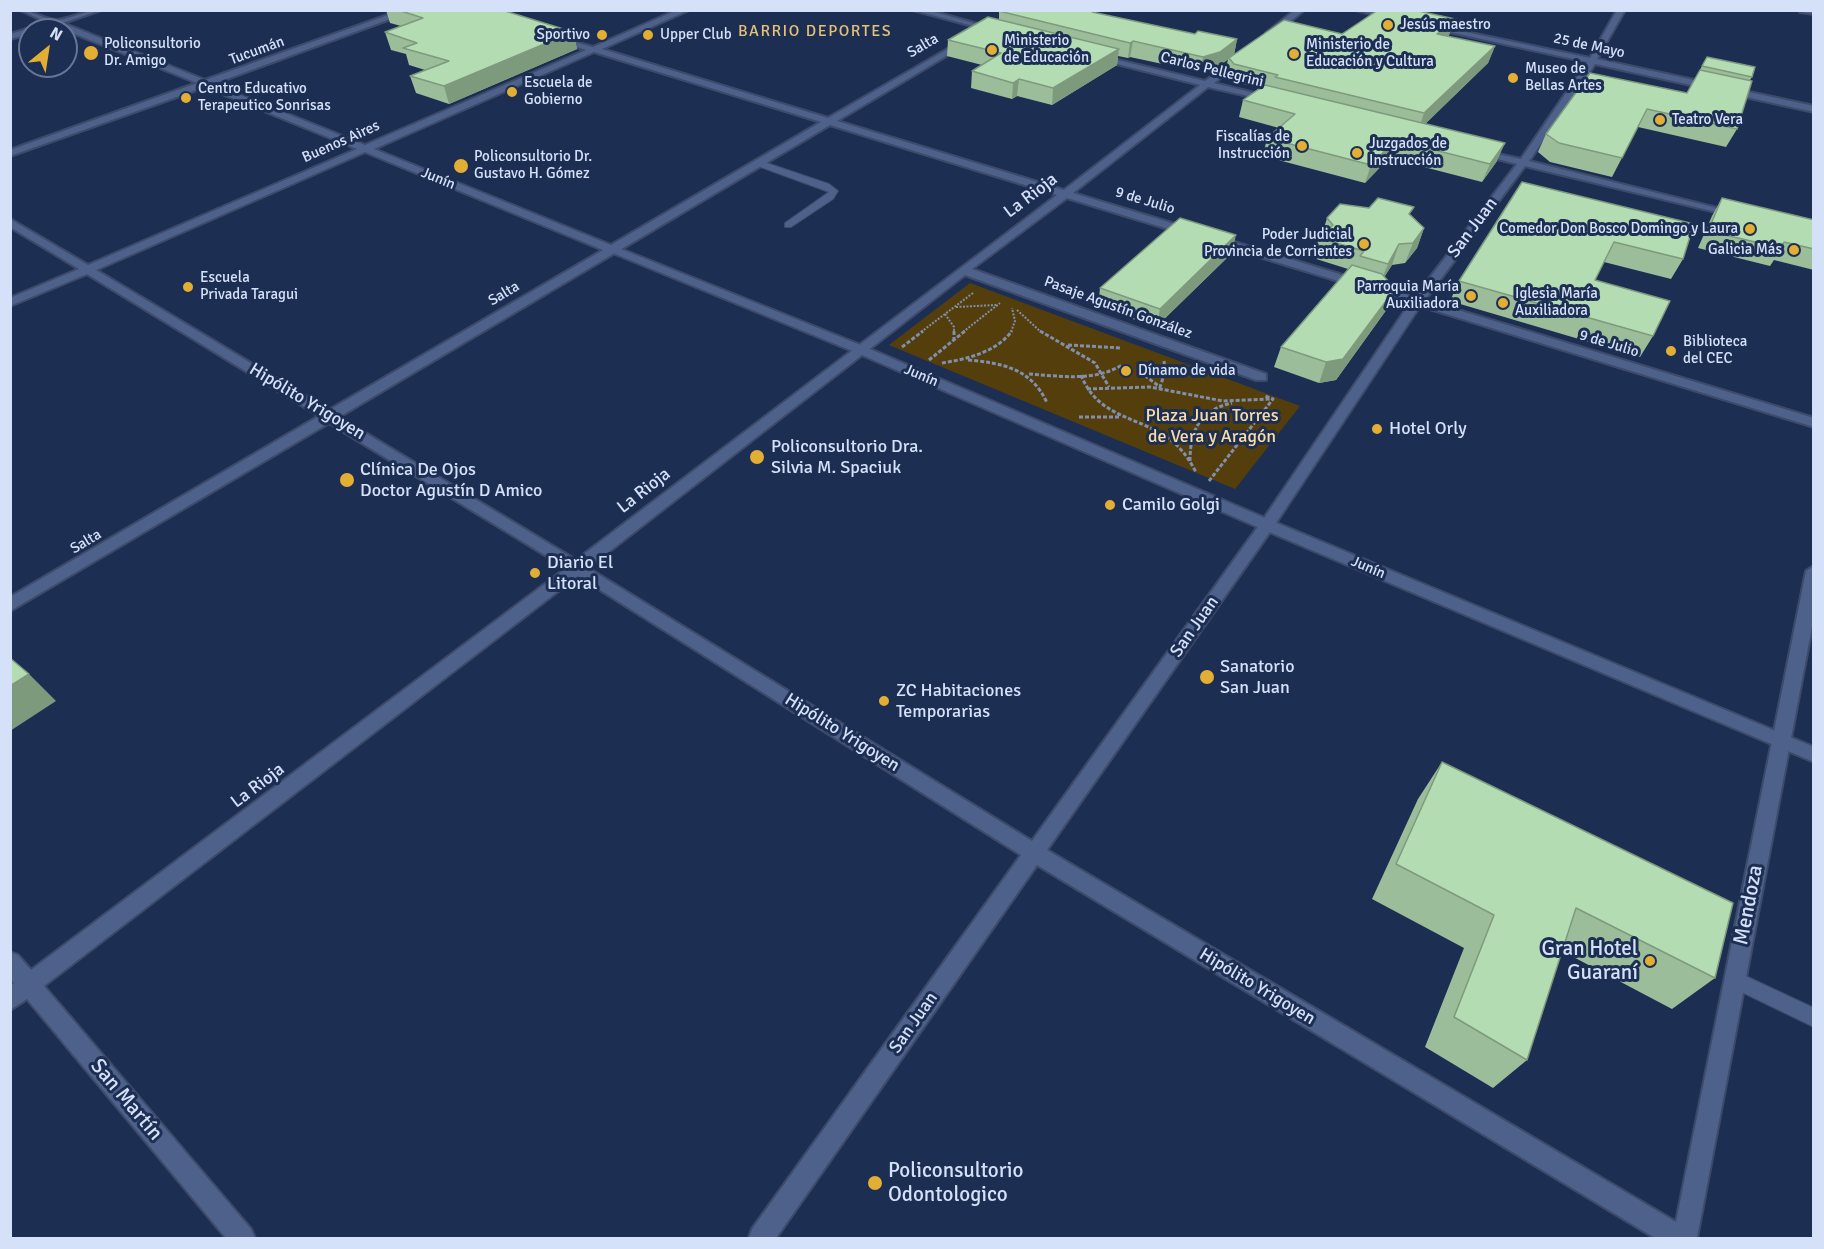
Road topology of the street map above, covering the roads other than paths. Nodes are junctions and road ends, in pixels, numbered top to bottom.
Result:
1 (24, 10) edge
2 (97, 10) edge
3 (411, 10) edge
4 (685, 10) edge
5 (917, 10) edge
6 (1300, 10) edge
7 (1360, 10) edge
8 (1621, 10) edge
9 (1803, 10) edge
10 (1814, 12) edge
11 (43, 18) edge
12 (71, 18) edge
13 (1000, 19) edge
14 (1404, 20) edge
15 (1416, 23) edge
16 (987, 28) junction
17 (78, 33) edge
18 (1008, 33) edge
19 (546, 35) edge
20 (592, 49) junction
21 (1085, 53) edge
22 (1595, 61) junction
23 (1207, 84) junction
24 (202, 85) junction
25 (1286, 104) edge
26 (1814, 108) edge
27 (826, 122) junction
28 (363, 149) junction
29 (1466, 149) edge
30 (10, 153) edge
31 (758, 162) junction
32 (1523, 163) junction
33 (1065, 194) junction
34 (1744, 218) edge
35 (10, 222) edge
36 (788, 225) dead end
37 (612, 249) junction
38 (88, 270) junction
39 (963, 270) junction
40 (1416, 302) junction
41 (10, 303) edge
42 (859, 349) junction
43 (1261, 377) dead end
44 (330, 416) junction
45 (1814, 423) edge
46 (1267, 525) junction
47 (577, 568) junction
48 (1814, 571) edge
49 (10, 606) edge
50 (1781, 742) junction
51 (1814, 755) edge
52 (1034, 853) junction
53 (10, 962) edge
54 (1735, 980) junction
55 (29, 985) junction
56 (10, 999) edge
57 (1814, 1018) edge
58 (242, 1239) edge
59 (761, 1239) edge
60 (1678, 1239) edge
61 (1685, 1239) edge

1 - 11 street, Junín
2 - 12 street
3 - 24 street, Tucumán
4 - 20 street, Buenos Aires
5 - 16 street
6 - 23 street, La Rioja
7 - 14 street
8 - 22 street, San Juan
9 - 10 street
13 - 16 street, Salta
15 - 22 street, 25 de Mayo
16 - 18 street
16 - 27 street, Salta
17 - 24 street, Junín
19 - 20 street, 9 de Julio
20 - 27 street, 9 de Julio
20 - 28 street, Buenos Aires
21 - 23 street, Carlos Pellegrini
22 - 26 street, 25 de Mayo
22 - 32 street, San Juan
23 - 25 street, Carlos Pellegrini
23 - 33 street, La Rioja
24 - 28 street, Junín
24 - 30 street, Tucumán
27 - 31 street, Salta
27 - 33 street, 9 de Julio
28 - 37 street, Junín
28 - 38 street, Buenos Aires
29 - 32 street
31 - 36 lane
31 - 37 street, Salta
32 - 34 street
32 - 40 street, San Juan
33 - 39 street, La Rioja
33 - 40 street, 9 de Julio
35 - 38 street, Hipólito Yrigoyen
37 - 42 street, Junín
37 - 44 street, Salta
38 - 41 street, Buenos Aires
38 - 44 street, Hipólito Yrigoyen
39 - 42 street, La Rioja
39 - 43 street, Pasaje Agustín González
40 - 45 street, 9 de Julio
40 - 46 street, San Juan
42 - 46 street, Junín
42 - 47 street, La Rioja
44 - 47 street, Hipólito Yrigoyen
44 - 49 street, Salta
46 - 50 street, Junín
46 - 52 street, San Juan
47 - 52 street, Hipólito Yrigoyen
47 - 55 street, La Rioja
48 - 50 street, Mendoza
50 - 51 street, Junín
50 - 54 street, Mendoza
52 - 59 street, San Juan
52 - 60 street, Hipólito Yrigoyen
53 - 55 street, San Martín
54 - 57 lane
54 - 61 street, Mendoza
55 - 56 street, La Rioja
55 - 58 street, San Martín

